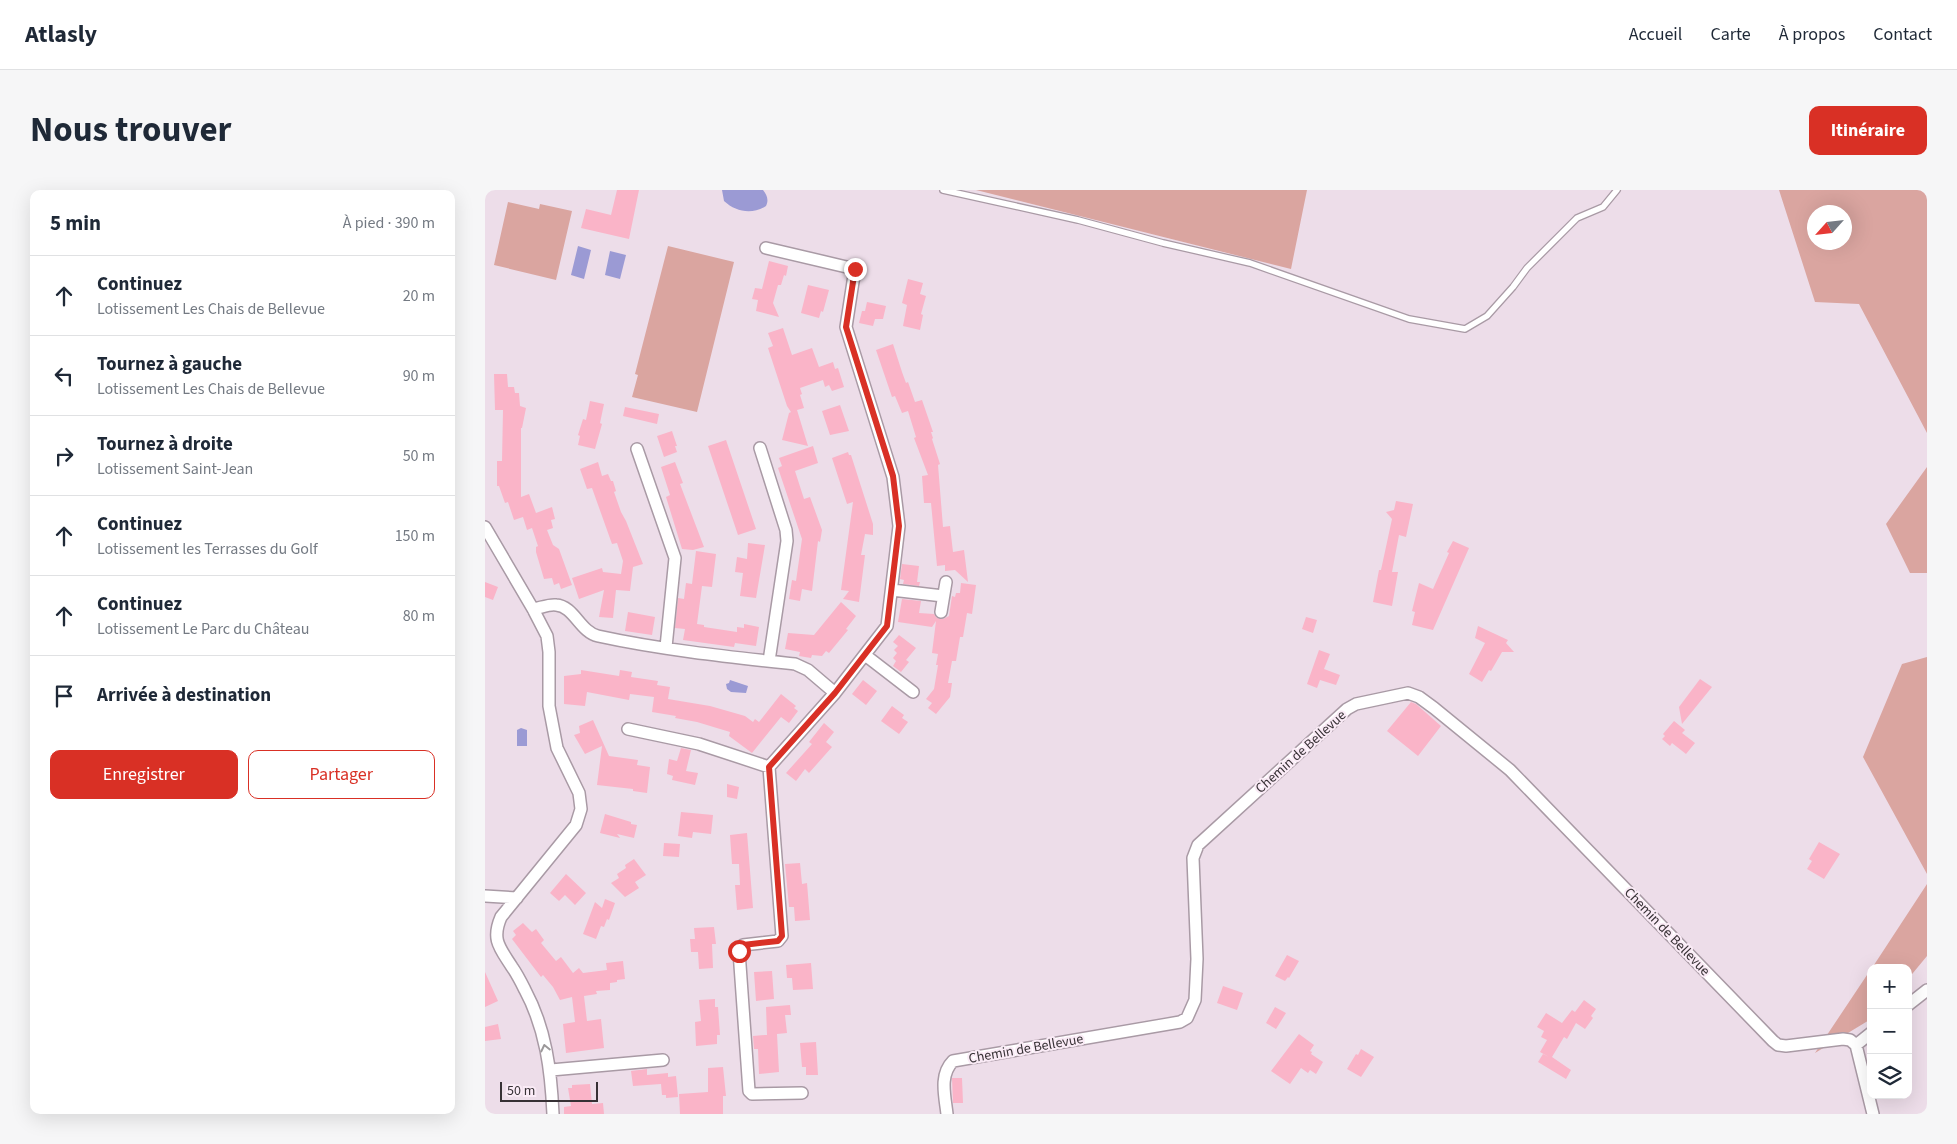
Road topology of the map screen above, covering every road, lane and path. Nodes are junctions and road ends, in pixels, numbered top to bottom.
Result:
1 (943, 190) edge
2 (1617, 190) edge
3 (766, 248) dead end
4 (760, 448) dead end
5 (637, 449) dead end
6 (485, 527) edge
7 (946, 582) dead end
8 (892, 590) junction
9 (943, 596) junction
10 (533, 609) junction
11 (941, 612) dead end
12 (666, 647) junction
13 (865, 655) junction
14 (769, 661) junction
15 (913, 692) dead end
16 (835, 693) junction
17 (629, 729) dead end
18 (769, 767) junction
19 (485, 896) edge
20 (517, 898) junction
21 (1927, 990) edge
22 (1912, 1001) edge
23 (1867, 1037) edge
24 (1856, 1045) junction
25 (663, 1060) dead end
26 (551, 1070) junction
27 (802, 1093) dead end
28 (553, 1114) edge
29 (947, 1114) edge
30 (1873, 1114) edge

1 - 2 lane
3 - 8 street
4 - 14 street
5 - 12 street
6 - 10 street
7 - 9 street
8 - 9 street
8 - 13 street
9 - 11 street
10 - 12 street
10 - 20 street
12 - 14 street
13 - 15 street
13 - 16 street
14 - 16 street
16 - 18 street
17 - 18 street
18 - 27 street
19 - 20 street
26 -> 20 street
21 - 22 street
23 - 24 street
24 - 29 street, Chemin de Bellevue
24 - 30 street
25 - 26 street
26 - 28 street

